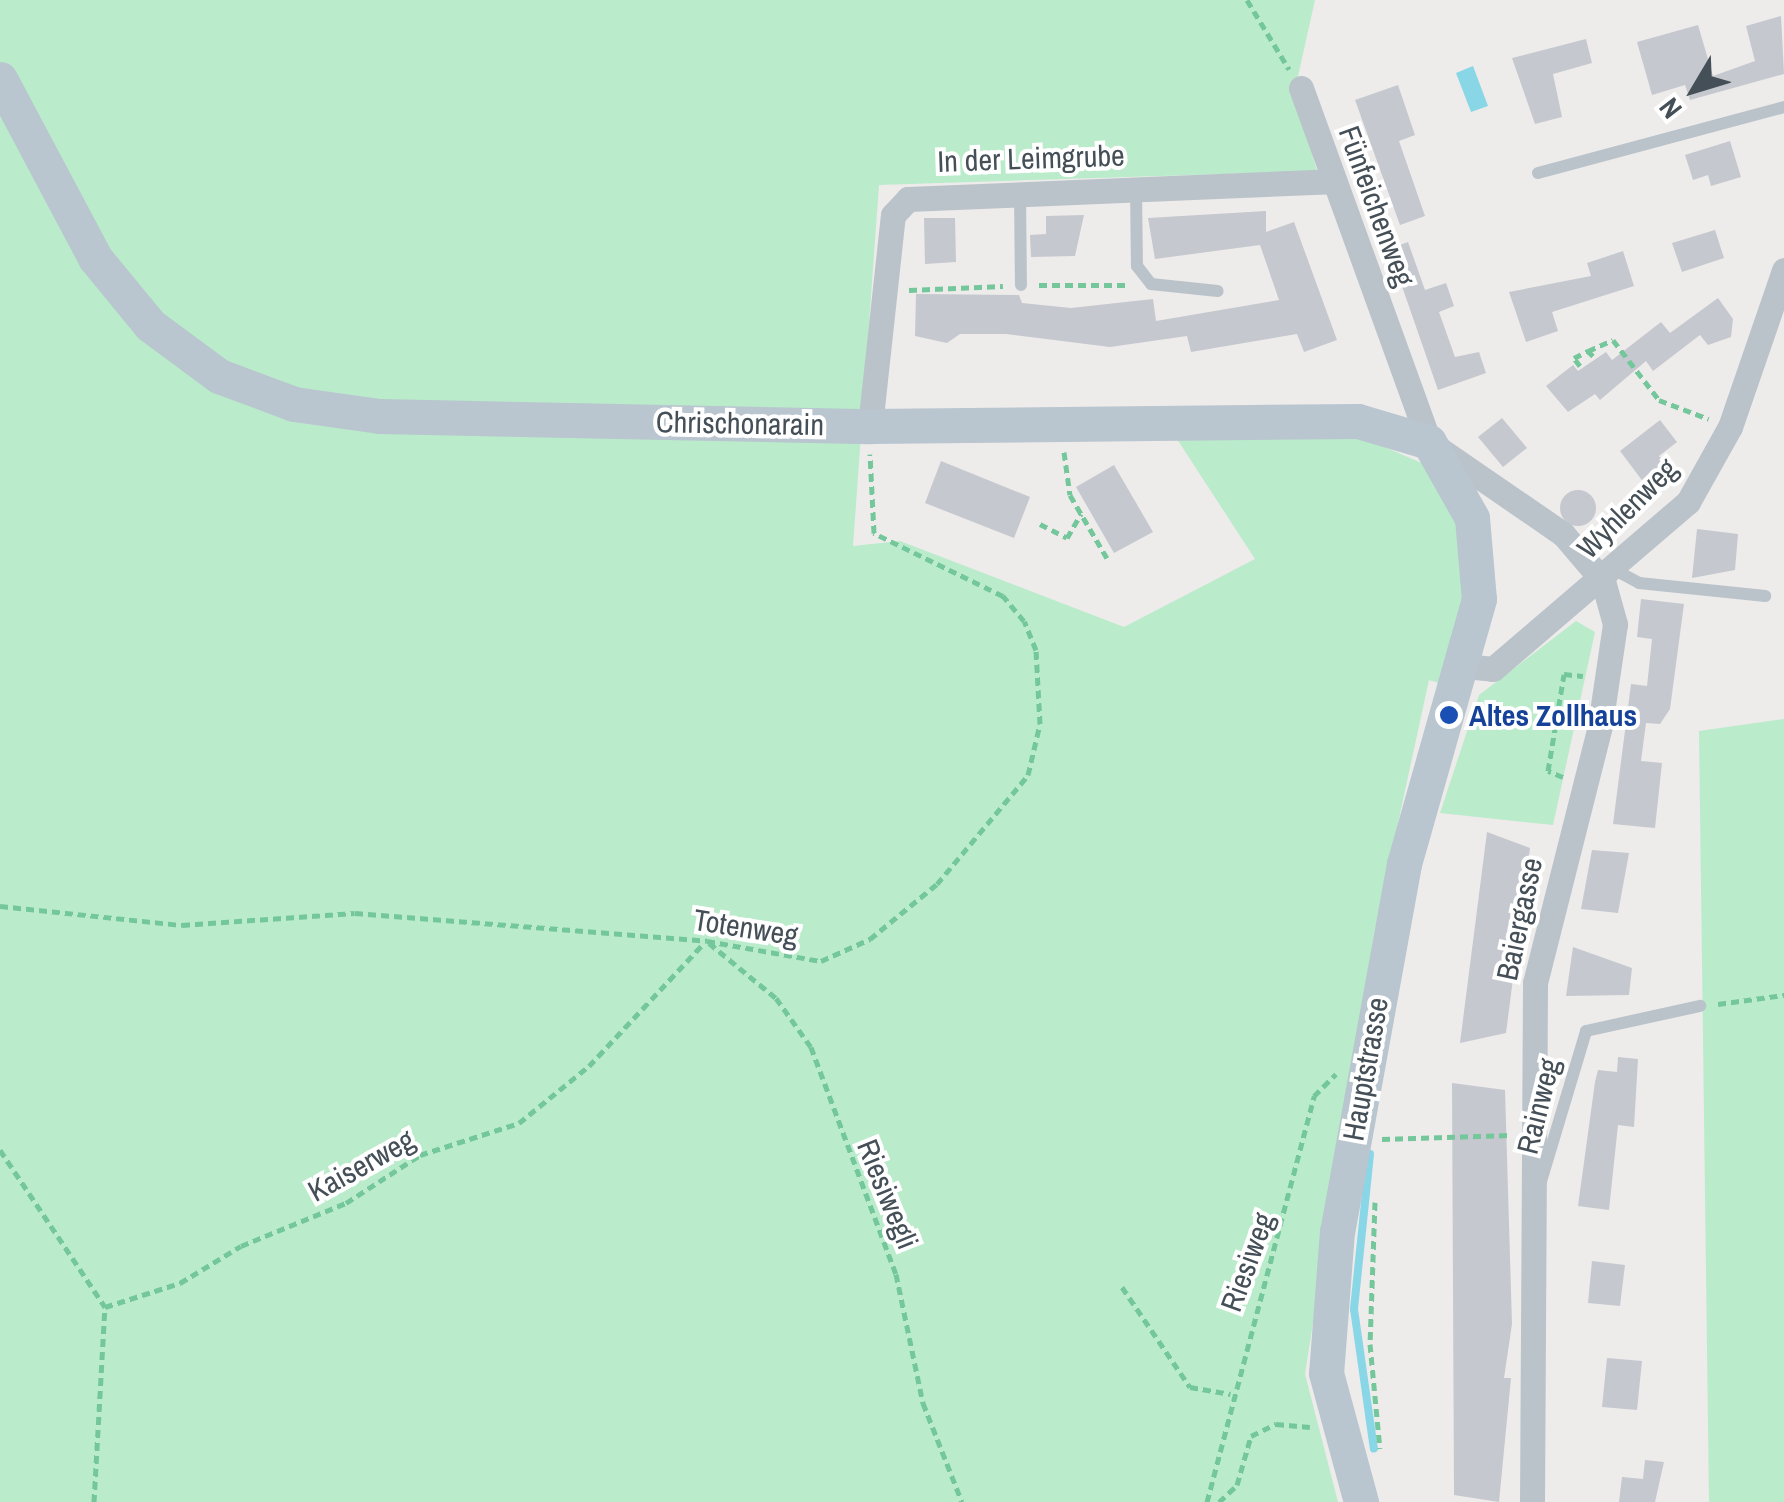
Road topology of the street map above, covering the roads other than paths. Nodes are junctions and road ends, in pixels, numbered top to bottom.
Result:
1 (0, 79) edge
2 (1301, 88) road end
3 (1784, 108) edge
4 (1538, 173) dead end
5 (1332, 180) junction
6 (1136, 187) junction
7 (1020, 191) junction
8 (1784, 270) edge
9 (1021, 286) dead end
10 (1218, 290) dead end
11 (870, 426) junction
12 (1429, 442) junction
13 (1609, 575) junction
14 (1766, 596) dead end
15 (1468, 654) junction
16 (1700, 1006) road end
17 (1538, 1190) junction
18 (1361, 1502) edge
19 (1532, 1502) edge

1 - 11 street, Chrischonarain
2 - 5 street, Fünfeichenweg
3 - 4 lane
5 - 6 street, In der Leimgrube
5 - 12 street, Fünfeichenweg
6 - 7 street, In der Leimgrube
6 - 10 lane
7 - 9 lane
7 - 11 street, In der Leimgrube
8 - 13 street, Wyhlenweg
11 - 12 street, Chrischonarain
12 - 13 street, Baiergasse
12 - 15 street
13 - 14 lane
13 - 15 street, Wyhlenweg
13 - 17 street, Baiergasse
15 - 18 street, Hauptstrasse
16 - 17 lane, Rainweg
17 - 19 street, Baiergasse

